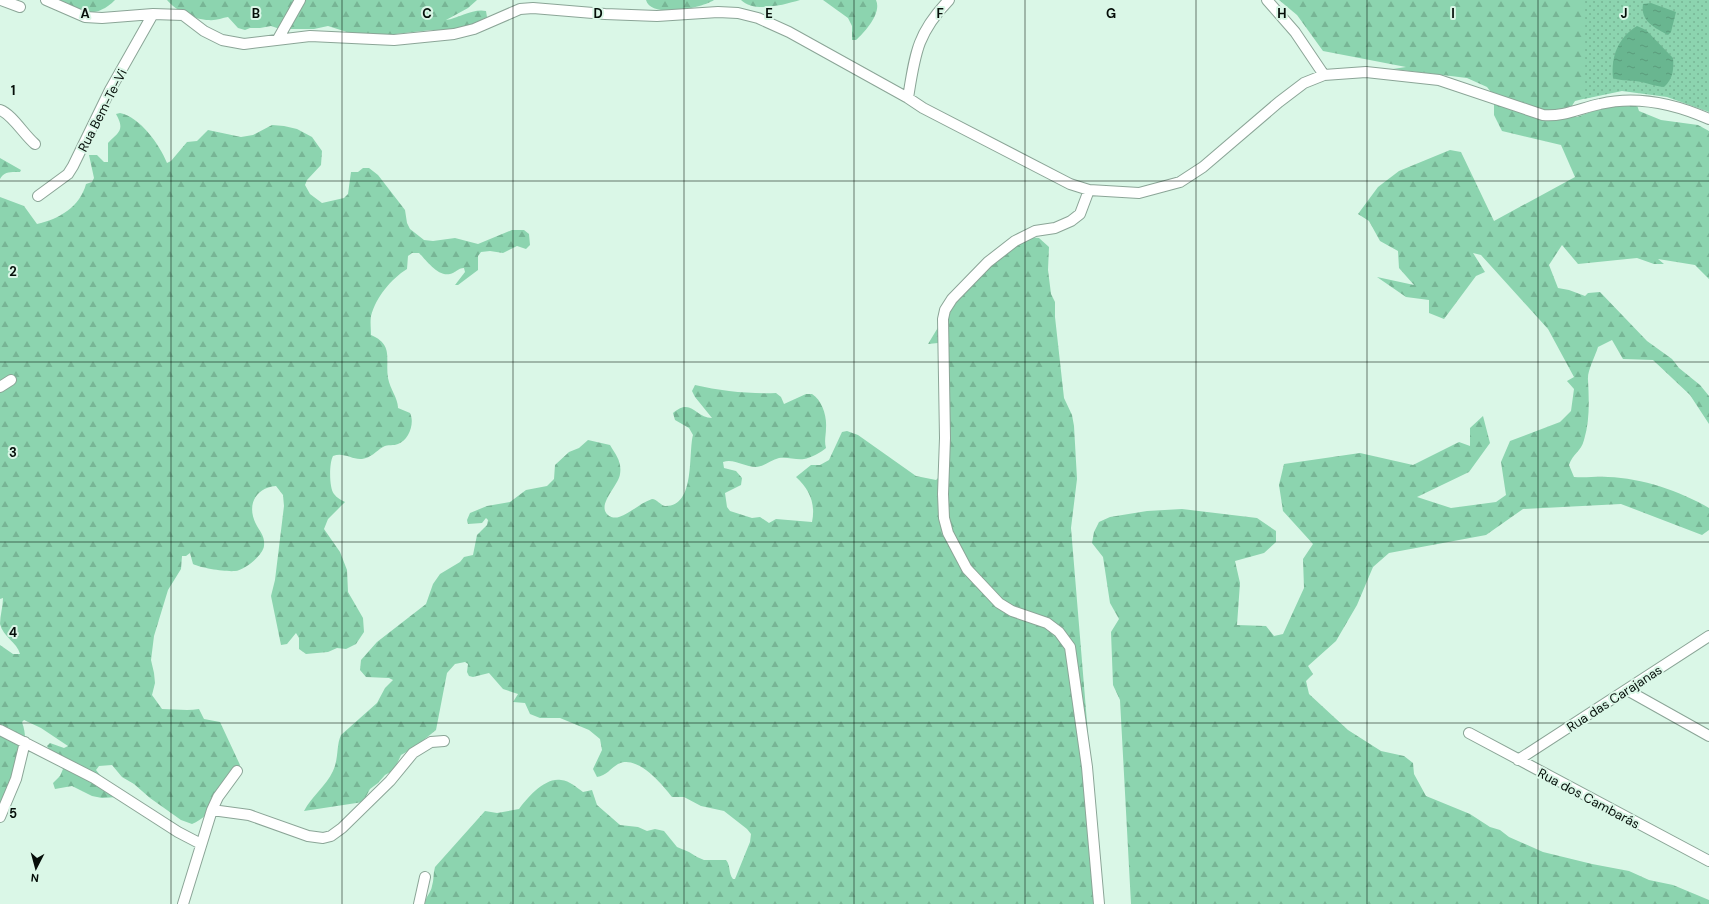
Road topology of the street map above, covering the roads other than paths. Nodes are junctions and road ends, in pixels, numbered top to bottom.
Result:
1 (1, 0) edge
2 (46, 0) edge
3 (300, 0) edge
4 (949, 0) edge
5 (1267, 0) edge
6 (20, 7) dead end
7 (153, 14) junction
8 (278, 39) junction
9 (1324, 75) junction
10 (908, 98) junction
11 (0, 110) edge
12 (1709, 119) edge
13 (35, 144) dead end
14 (1089, 190) junction
15 (38, 196) dead end
16 (11, 380) dead end
17 (0, 387) edge
18 (1709, 636) edge
19 (1627, 690) junction
20 (0, 730) edge
21 (1469, 733) dead end
22 (1709, 736) edge
23 (444, 741) dead end
24 (25, 742) junction
25 (1518, 760) junction
26 (237, 771) dead end
27 (212, 810) junction
28 (0, 817) edge
29 (201, 844) junction
30 (1709, 861) edge
31 (425, 877) dead end
32 (183, 904) edge
33 (420, 904) edge
34 (1098, 904) edge

1 - 6 street
2 - 7 street
3 - 8 street
4 - 10 street
5 - 9 street
7 - 8 street
7 - 15 street, Rua Bem-Te-Vi
8 - 10 street
9 - 12 street
9 - 14 street
10 - 14 street
11 - 13 street
14 - 34 street
16 - 17 street
18 - 19 street, Rua das Carajanas
19 - 22 street
19 - 25 street, Rua das Carajanas
20 - 24 street
21 - 25 street, Rua dos Cambarás
23 - 27 street
24 - 28 street
24 - 29 street
25 - 30 street, Rua dos Cambarás
26 - 27 street
27 - 29 street
29 - 32 street
31 - 33 street

